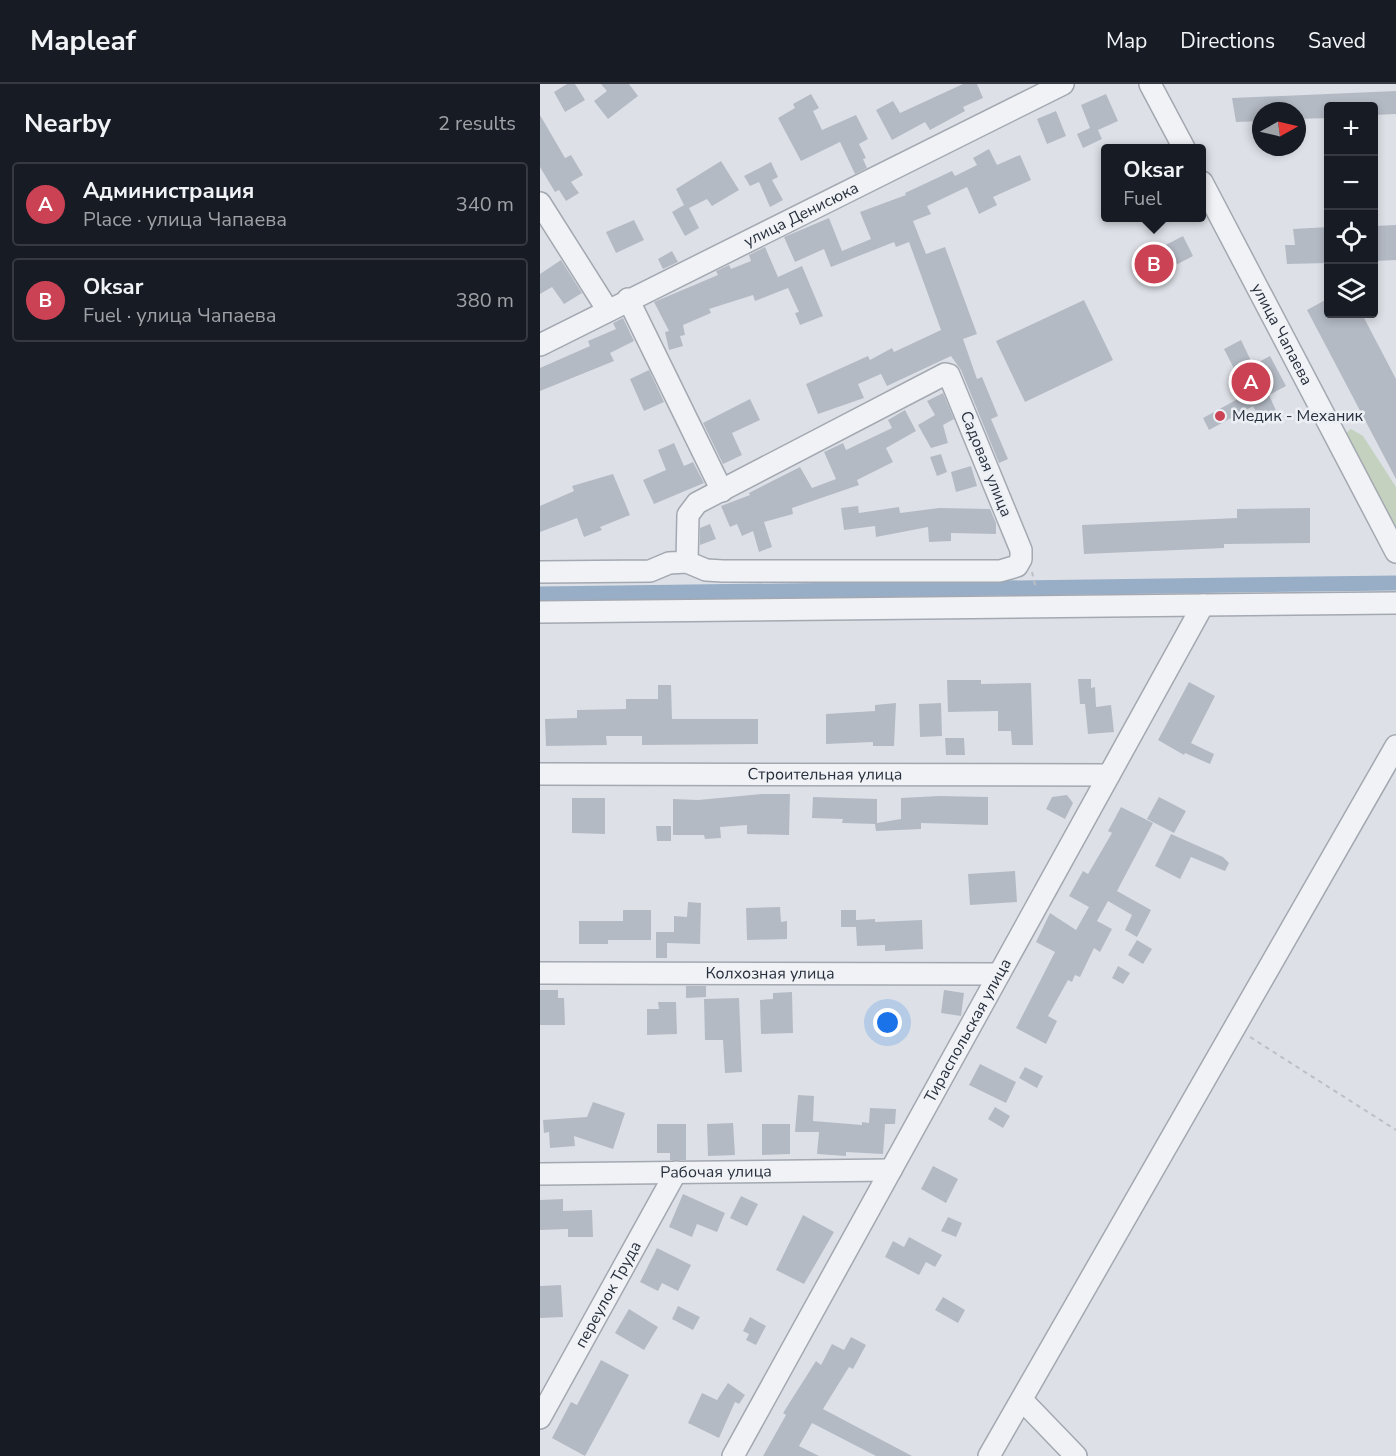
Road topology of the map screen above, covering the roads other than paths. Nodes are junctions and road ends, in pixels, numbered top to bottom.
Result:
1 (1063, 84) edge
2 (1150, 84) edge
3 (1182, 144) edge
4 (1206, 190) edge
5 (540, 203) edge
6 (628, 299) junction
7 (607, 309) junction
8 (540, 345) edge
9 (722, 491) junction
10 (1396, 552) edge
11 (687, 562) junction
12 (540, 572) edge
13 (1396, 603) edge
14 (1203, 605) junction
15 (540, 612) edge
16 (1396, 747) edge
17 (540, 774) edge
18 (1109, 775) junction
19 (540, 973) edge
20 (999, 974) junction
21 (891, 1170) junction
22 (676, 1172) junction
23 (540, 1174) edge
24 (1022, 1400) junction
25 (540, 1418) edge
26 (733, 1456) edge
27 (989, 1456) edge
28 (1076, 1456) edge

1 - 6 street, улица Денисюка
2 - 3 street
4 - 10 street, улица Чапаева
5 - 7 street
6 - 7 street, улица Денисюка
6 - 9 street
7 - 8 street, улица Денисюка
9 - 11 street, Садовая улица
9 - 11 street, Садовая улица
11 - 12 street, Садовая улица
13 - 14 street
14 - 15 street
14 - 18 street, Тираспольская улица
16 - 24 street
17 - 18 street, Строительная улица
18 - 20 street, Тираспольская улица
19 - 20 street, Колхозная улица
20 - 21 street, Тираспольская улица
21 - 22 street, Рабочая улица
21 - 26 street, Тираспольская улица
22 - 23 street, Рабочая улица
22 - 25 street, переулок Труда
24 - 27 street
24 - 28 street

